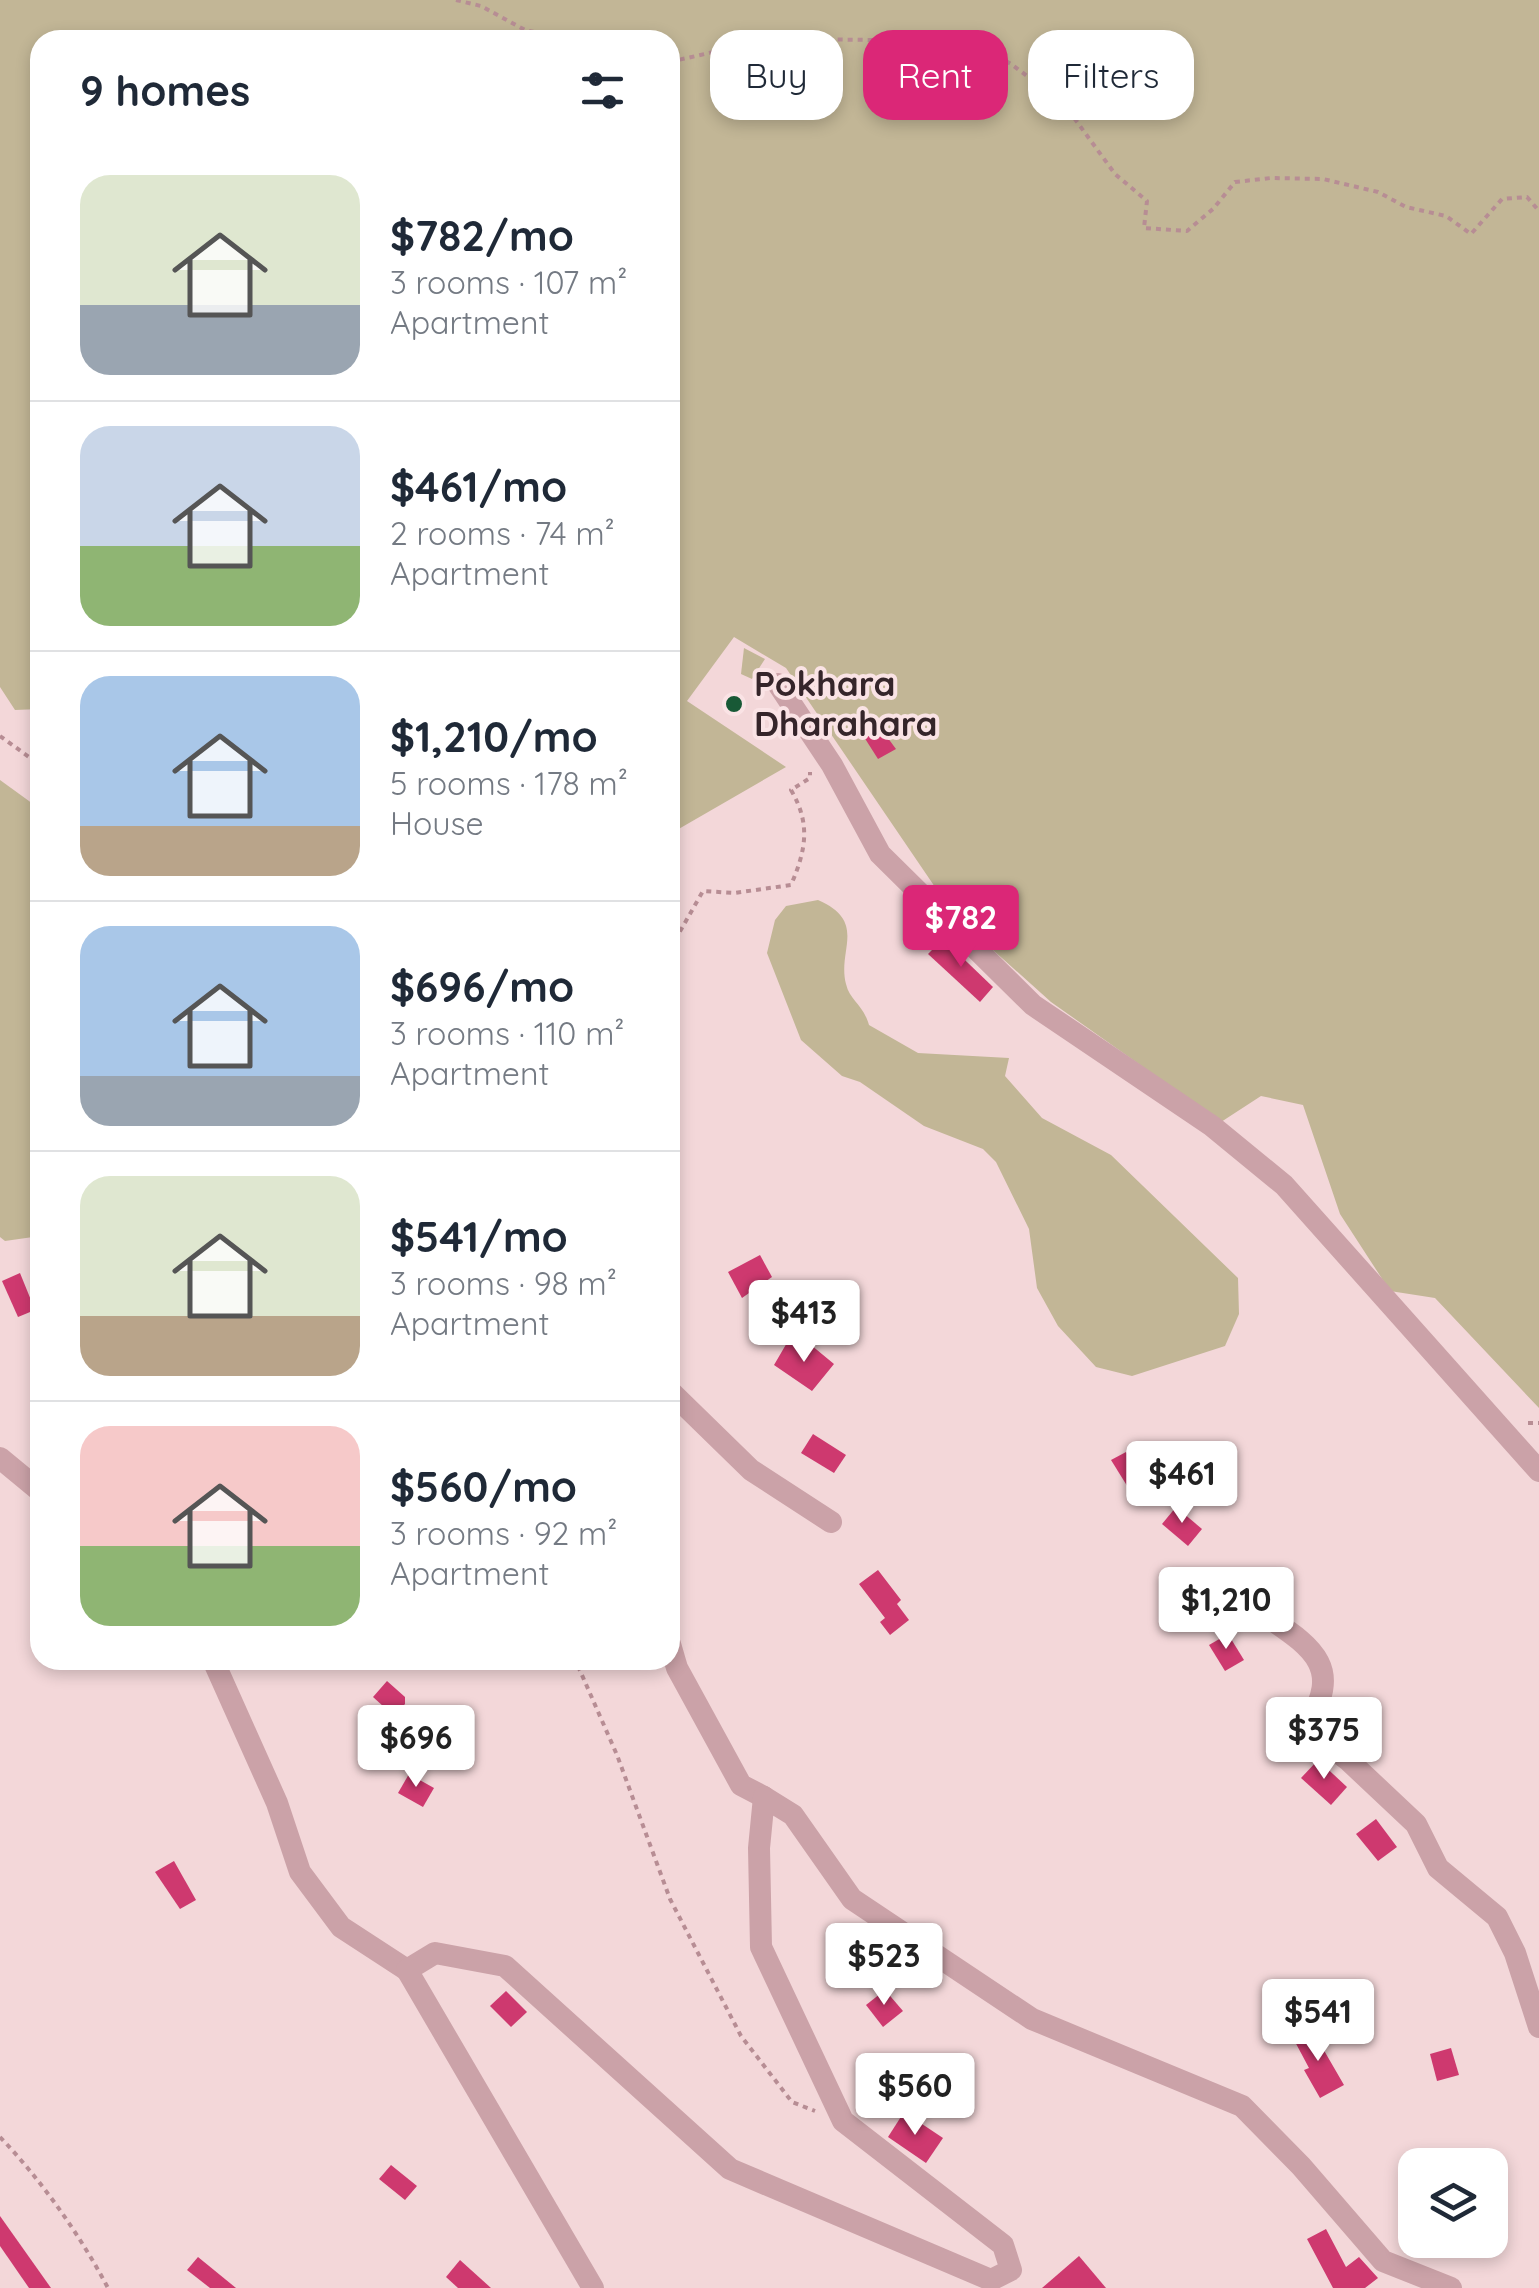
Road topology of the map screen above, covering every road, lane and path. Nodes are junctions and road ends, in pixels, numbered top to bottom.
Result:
1 (456, 0) edge
2 (524, 30) edge
3 (680, 60) edge
4 (1539, 211) edge
5 (778, 684) dead end
6 (0, 736) edge
7 (818, 745) junction
8 (30, 758) edge
9 (680, 931) edge
10 (680, 1400) edge
11 (0, 1458) edge
12 (1539, 1471) edge
13 (30, 1483) edge
14 (830, 1522) dead end
15 (1228, 1585) dead end
16 (217, 1670) edge
17 (580, 1670) edge
18 (678, 1670) edge
19 (764, 1797) junction
20 (408, 1970) junction
21 (1539, 2026) edge
22 (844, 2121) junction
23 (0, 2137) edge
24 (108, 2288) edge
25 (593, 2288) edge
26 (1452, 2288) edge

1 - 2 path
3 - 4 path
5 - 7 street
6 - 8 path
7 - 9 path
7 - 12 street
10 - 14 street
11 - 13 street
15 - 21 street
16 - 20 street
17 - 22 path
18 - 19 street
19 - 22 street
19 - 26 street
20 - 22 street
20 - 25 street
23 - 24 path

